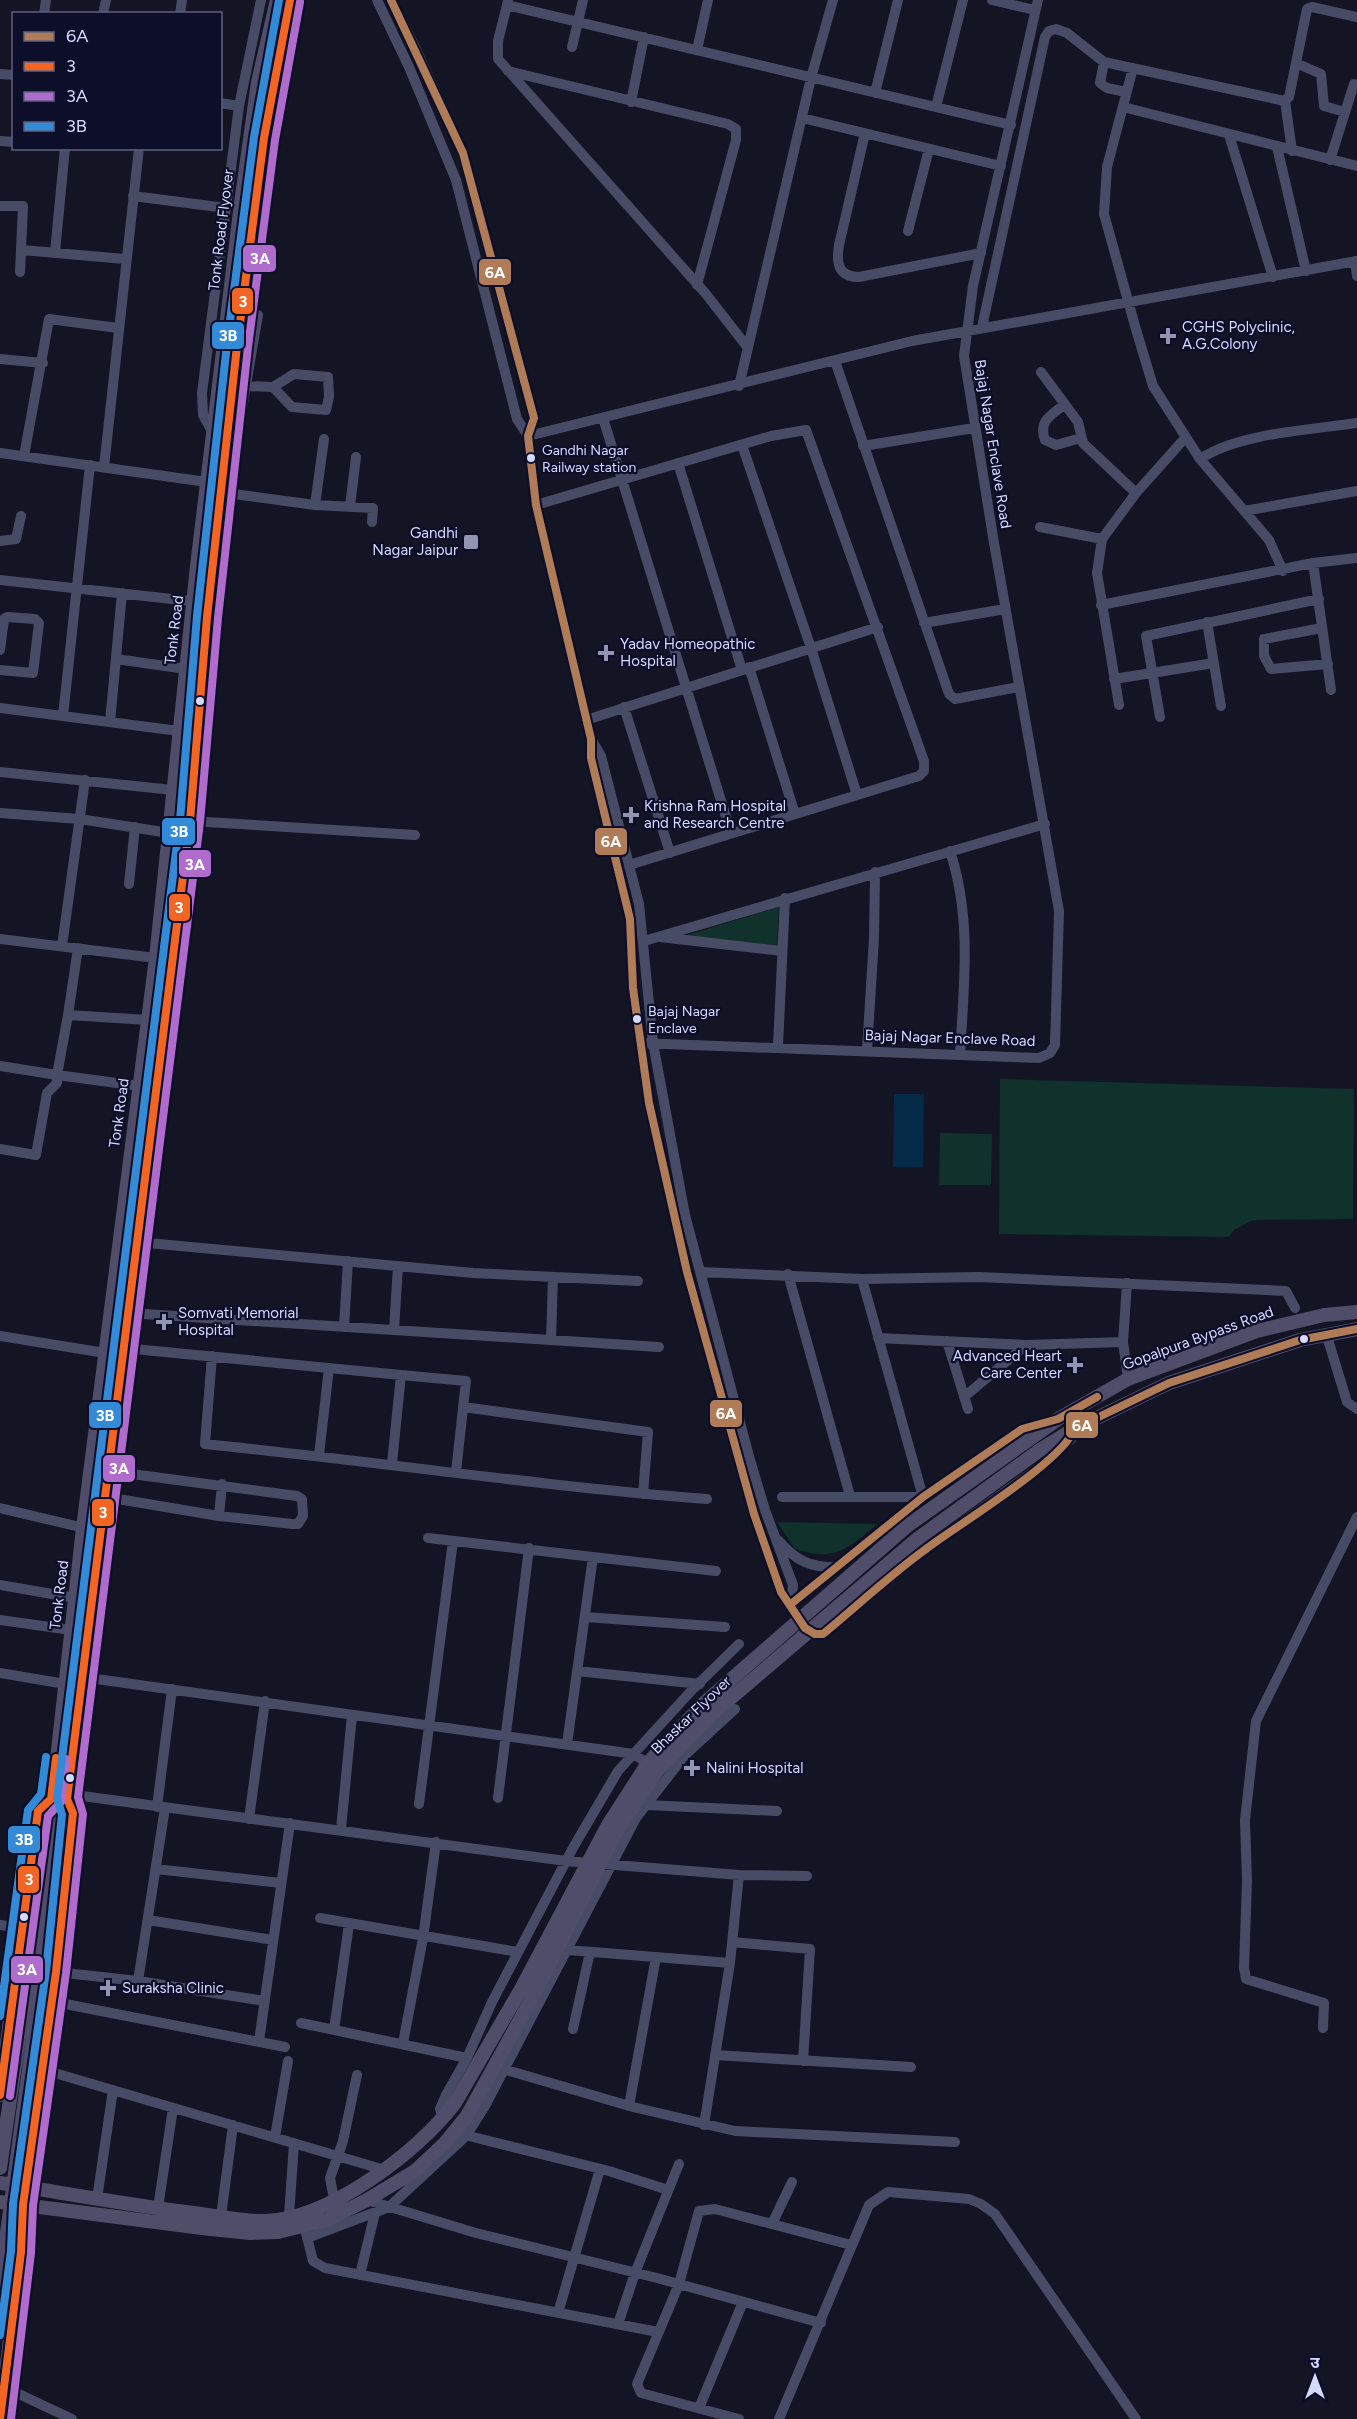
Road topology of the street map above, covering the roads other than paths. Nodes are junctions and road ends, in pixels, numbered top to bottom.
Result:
1 (261, 0) edge
2 (277, 0) edge
3 (290, 0) edge
4 (377, 0) edge
5 (390, 0) edge
6 (583, 0) edge
7 (708, 0) edge
8 (833, 0) edge
9 (898, 0) edge
10 (963, 0) edge
11 (992, 0) edge
12 (507, 2) edge
13 (1036, 5) edge
14 (1357, 17) edge
15 (577, 21) junction
16 (644, 37) junction
17 (572, 47) dead end
18 (697, 50) junction
19 (1104, 62) junction
20 (1296, 63) junction
21 (1133, 68) junction
22 (508, 71) junction
23 (811, 78) junction
24 (1353, 84) dead end
25 (1126, 92) junction
26 (875, 93) junction
27 (1285, 101) junction
28 (631, 102) junction
29 (222, 103) edge
30 (239, 106) junction
31 (936, 107) junction
32 (1123, 107) junction
33 (1345, 112) junction
34 (802, 118) junction
35 (1011, 125) junction
36 (865, 133) junction
37 (1229, 135) junction
38 (1277, 147) junction
39 (929, 149) junction
40 (65, 150) edge
41 (139, 150) edge
42 (1292, 151) junction
43 (1330, 160) junction
44 (1001, 166) junction
45 (1357, 166) edge
46 (133, 196) junction
47 (0, 206) edge
48 (226, 208) junction
49 (908, 231) dead end
50 (22, 250) junction
51 (55, 252) junction
52 (981, 253) junction
53 (125, 259) junction
54 (1356, 261) edge
55 (1306, 271) junction
56 (20, 272) dead end
57 (1357, 276) edge
58 (1273, 277) junction
59 (697, 285) junction
60 (1128, 303) junction
61 (258, 315) dead end
62 (982, 327) junction
63 (118, 328) junction
64 (965, 330) junction
65 (748, 348) junction
66 (0, 358) edge
67 (835, 361) junction
68 (43, 363) junction
69 (1041, 372) dead end
70 (246, 386) junction
71 (739, 386) junction
72 (273, 387) junction
73 (1065, 404) junction
74 (222, 410) junction
75 (603, 418) junction
76 (1357, 423) edge
77 (974, 428) junction
78 (219, 430) junction
79 (528, 436) junction
80 (1186, 437) junction
81 (1081, 438) junction
82 (324, 439) dead end
83 (742, 445) junction
84 (863, 446) junction
85 (0, 453) edge
86 (24, 456) junction
87 (356, 457) dead end
88 (1200, 459) junction
89 (678, 463) junction
90 (90, 465) junction
91 (104, 467) junction
92 (620, 479) junction
93 (207, 482) junction
94 (1357, 491) edge
95 (219, 492) junction
96 (1136, 493) junction
97 (315, 505) junction
98 (536, 505) junction
99 (350, 506) junction
100 (1244, 511) junction
101 (21, 516) dead end
102 (372, 522) dead end
103 (1040, 527) dead end
104 (1102, 539) junction
105 (0, 541) edge
106 (1357, 558) edge
107 (1313, 563) junction
108 (1284, 571) junction
109 (0, 580) edge
110 (75, 588) junction
111 (122, 593) junction
112 (1319, 599) junction
113 (194, 602) junction
114 (210, 604) junction
115 (1101, 605) junction
116 (1005, 609) junction
117 (1207, 622) junction
118 (924, 623) junction
119 (878, 627) junction
120 (1322, 628) junction
121 (811, 648) junction
122 (0, 650) edge
123 (116, 659) junction
124 (1214, 663) junction
125 (1328, 664) junction
126 (186, 669) junction
127 (745, 669) junction
128 (0, 670) edge
129 (1153, 674) junction
130 (1114, 679) junction
131 (685, 687) junction
132 (1019, 687) junction
133 (1331, 690) dead end
134 (1119, 705) dead end
135 (1221, 706) dead end
136 (624, 707) junction
137 (0, 708) edge
138 (63, 716) junction
139 (1160, 717) dead end
140 (586, 720) junction
141 (110, 722) junction
142 (179, 731) junction
143 (591, 739) junction
144 (0, 772) edge
145 (85, 780) junction
146 (173, 790) junction
147 (857, 795) junction
148 (0, 813) edge
149 (795, 814) junction
150 (80, 819) junction
151 (190, 821) junction
152 (1045, 824) junction
153 (135, 827) junction
154 (169, 832) junction
155 (731, 833) junction
156 (415, 835) dead end
157 (950, 851) junction
158 (670, 853) junction
159 (629, 865) junction
160 (875, 872) junction
161 (129, 884) dead end
162 (785, 898) junction
163 (656, 937) junction
164 (0, 939) edge
165 (644, 941) junction
166 (62, 946) junction
167 (78, 948) junction
168 (782, 951) junction
169 (156, 958) junction
170 (68, 1015) junction
171 (148, 1020) junction
172 (640, 1042) junction
173 (653, 1043) junction
174 (778, 1046) junction
175 (867, 1050) junction
176 (960, 1054) junction
177 (0, 1066) edge
178 (57, 1075) junction
179 (139, 1086) junction
180 (0, 1149) edge
181 (137, 1242) junction
182 (348, 1261) junction
183 (398, 1266) junction
184 (700, 1272) junction
185 (788, 1274) junction
186 (553, 1277) junction
187 (862, 1279) junction
188 (638, 1281) dead end
189 (1127, 1283) junction
190 (1295, 1308) dead end
191 (1357, 1312) edge
192 (129, 1313) junction
193 (344, 1327) junction
194 (1357, 1329) edge
195 (393, 1330) junction
196 (1326, 1333) junction
197 (0, 1336) edge
198 (878, 1338) junction
199 (551, 1340) junction
200 (947, 1341) junction
201 (1123, 1342) junction
202 (1026, 1345) junction
203 (659, 1347) dead end
204 (124, 1348) junction
205 (105, 1353) junction
206 (212, 1356) junction
207 (329, 1368) junction
208 (401, 1375) junction
209 (1128, 1379) junction
210 (964, 1396) junction
211 (463, 1407) junction
212 (968, 1409) dead end
213 (1357, 1410) edge
214 (1058, 1419) junction
215 (1074, 1429) junction
216 (319, 1455) junction
217 (392, 1463) junction
218 (109, 1471) junction
219 (456, 1472) junction
220 (222, 1484) junction
221 (643, 1494) junction
222 (850, 1496) junction
223 (106, 1497) junction
224 (782, 1497) dead end
225 (923, 1497) junction
226 (707, 1499) dead end
227 (0, 1508) edge
228 (219, 1516) junction
229 (1357, 1517) edge
230 (83, 1528) junction
231 (101, 1532) junction
232 (775, 1537) junction
233 (428, 1538) dead end
234 (453, 1541) junction
235 (529, 1548) junction
236 (593, 1557) junction
237 (837, 1567) junction
238 (716, 1571) dead end
239 (0, 1585) edge
240 (75, 1598) junction
241 (790, 1604) junction
242 (585, 1617) junction
243 (0, 1620) edge
244 (726, 1627) dead end
245 (71, 1630) junction
246 (739, 1644) dead end
247 (577, 1671) junction
248 (0, 1673) edge
249 (82, 1677) junction
250 (65, 1684) junction
251 (700, 1684) junction
252 (172, 1689) junction
253 (265, 1701) junction
254 (735, 1709) dead end
255 (352, 1715) junction
256 (430, 1725) junction
257 (504, 1735) junction
258 (567, 1744) junction
259 (634, 1754) junction
260 (667, 1778) junction
261 (67, 1796) junction
262 (498, 1798) dead end
263 (51, 1799) junction
264 (419, 1804) dead end
265 (647, 1805) junction
266 (161, 1808) junction
267 (777, 1811) dead end
268 (249, 1818) junction
269 (290, 1823) junction
270 (341, 1829) junction
271 (54, 1841) junction
272 (436, 1842) junction
273 (566, 1861) junction
274 (613, 1865) junction
275 (156, 1869) junction
276 (739, 1875) junction
277 (807, 1876) dead end
278 (281, 1883) junction
279 (321, 1918) dead end
280 (148, 1920) junction
281 (349, 1924) junction
282 (0, 1925) edge
283 (22, 1928) junction
284 (423, 1938) junction
285 (273, 1940) junction
286 (732, 1942) junction
287 (568, 1950) junction
288 (518, 1952) junction
289 (590, 1952) junction
290 (656, 1957) junction
291 (730, 1963) junction
292 (56, 1972) junction
293 (138, 1981) junction
294 (50, 2001) junction
295 (265, 2001) junction
296 (301, 2022) dead end
297 (9, 2024) junction
298 (46, 2028) junction
299 (1323, 2028) dead end
300 (573, 2029) dead end
301 (334, 2030) junction
302 (259, 2041) junction
303 (404, 2043) junction
304 (285, 2046) dead end
305 (715, 2055) junction
306 (467, 2058) junction
307 (288, 2061) dead end
308 (803, 2061) junction
309 (911, 2067) dead end
310 (41, 2069) junction
311 (503, 2069) junction
312 (2, 2072) edge
313 (357, 2075) dead end
314 (113, 2090) junction
315 (0, 2095) edge
316 (629, 2106) junction
317 (173, 2108) junction
318 (442, 2120) junction
319 (233, 2125) junction
320 (704, 2125) junction
321 (460, 2133) junction
322 (275, 2137) junction
323 (956, 2142) dead end
324 (294, 2143) junction
325 (338, 2156) junction
326 (679, 2164) dead end
327 (0, 2168) edge
328 (600, 2169) junction
329 (385, 2170) junction
330 (792, 2182) dead end
331 (0, 2183) edge
332 (26, 2187) junction
333 (668, 2190) junction
334 (97, 2199) junction
335 (334, 2199) junction
336 (367, 2200) junction
337 (0, 2202) edge
338 (23, 2205) junction
339 (389, 2207) junction
340 (158, 2208) junction
341 (375, 2214) junction
342 (220, 2216) junction
343 (289, 2216) junction
344 (772, 2224) junction
345 (305, 2233) junction
346 (851, 2245) junction
347 (576, 2258) junction
348 (635, 2273) junction
349 (360, 2275) junction
350 (679, 2284) junction
351 (0, 2285) edge
352 (743, 2302) junction
353 (7, 2312) edge
354 (558, 2313) junction
355 (821, 2323) junction
356 (618, 2324) junction
357 (658, 2332) junction
358 (4, 2387) junction
359 (699, 2408) junction
360 (0, 2419) edge
361 (72, 2419) edge
362 (739, 2419) edge
363 (780, 2419) edge
364 (1136, 2419) edge

1 - 30 street
2 - 74 main road, Tonk Road Flyover
3 - 74 main road, Tonk Road Flyover
4 - 79 street
5 - 79 street
6 - 15 street
7 - 18 street
8 - 23 street
9 - 26 street
10 - 31 street
11 - 13 street
12 - 15 street
12 - 22 street
13 - 35 street, Bajaj Nagar Enclave Road
14 - 20 street
15 - 16 street
15 - 17 street
16 - 18 street
16 - 28 street
18 - 23 street
19 - 21 street
19 - 25 street
19 - 62 street
20 - 27 street
20 - 33 street
21 - 25 street
21 - 27 street
22 - 28 street
22 - 59 street
23 - 26 street
23 - 34 street
24 - 33 street
25 - 32 street
26 - 31 street
27 - 42 street
28 - 59 street
29 - 30 street
30 - 48 street
31 - 35 street
32 - 37 street
32 - 60 street
33 - 43 street
34 - 36 street
34 - 65 street
35 - 44 street, Bajaj Nagar Enclave Road
36 - 39 street
36 - 52 street
37 - 38 street
37 - 58 street
38 - 42 street
38 - 55 street
39 - 44 street
39 - 49 street
40 - 51 street
41 - 46 street
42 - 43 street
43 - 45 street
44 - 52 street, Bajaj Nagar Enclave Road
46 - 48 street
46 - 53 street
47 - 50 street
48 - 78 street
50 - 51 street
50 - 56 street
51 - 53 street
52 - 64 street, Bajaj Nagar Enclave Road
53 - 63 street
54 - 55 street
54 - 57 street
55 - 58 street
58 - 60 street
59 - 65 street
60 - 62 street
60 - 80 street
61 - 70 street
62 - 64 street
63 - 68 street
63 - 91 street
64 - 67 street
64 - 77 street, Bajaj Nagar Enclave Road
65 - 71 street
66 - 68 street
67 - 71 street
67 - 84 street
68 - 86 street
69 - 73 street
70 - 72 street
70 - 78 street
71 - 75 street
72 - 72 street
73 - 81 street
73 - 81 street
74 - 78 main road, Tonk Road Flyover
75 - 79 street
75 - 92 street
76 - 88 street
77 - 84 street
77 - 116 street, Bajaj Nagar Enclave Road
78 - 93 main road, Tonk Road
78 - 95 main road
79 - 98 street
80 - 88 street
80 - 96 street
81 - 96 street
82 - 97 street
83 - 89 street
83 - 119 street
83 - 121 street
84 - 118 street
85 - 86 street
86 - 90 street
87 - 99 street
88 - 100 street
89 - 92 street
89 - 127 street
90 - 91 street
90 - 110 street
91 - 93 street
92 - 98 street
92 - 131 street
93 - 113 main road, Tonk Road
94 - 100 street
95 - 97 street
95 - 114 main road
96 - 104 street
97 - 99 street
98 - 140 street
99 - 102 street
100 - 108 street
101 - 105 street
103 - 104 street
104 - 115 street
106 - 107 street
107 - 108 street
107 - 112 street
108 - 115 street
109 - 110 street
110 - 111 street
110 - 138 street
111 - 113 street
111 - 123 street
112 - 117 street
112 - 120 street
113 - 114 street
113 - 126 main road, Tonk Road
114 - 151 main road
115 - 130 street
116 - 118 street
116 - 132 street, Bajaj Nagar Enclave Road
117 - 124 street
117 - 129 street
118 - 132 street
119 - 121 street
119 - 147 street
120 - 125 street
120 - 125 street
121 - 127 street
121 - 147 street
122 - 128 street
123 - 126 street
123 - 141 street
124 - 129 street
124 - 135 street
125 - 133 street
126 - 142 main road, Tonk Road
127 - 131 street
127 - 149 street
129 - 130 street
129 - 139 street
130 - 134 street
131 - 136 street
131 - 155 street
132 - 152 street, Bajaj Nagar Enclave Road
136 - 140 street
136 - 158 street
137 - 138 street
138 - 141 street
140 - 143 street
141 - 142 street
142 - 146 main road, Tonk Road
143 - 159 street
143 - 172 street
144 - 145 street
145 - 146 street
145 - 150 street
146 - 154 main road, Tonk Road
147 - 149 street
148 - 150 street
149 - 155 street
150 - 153 street
150 - 166 street
151 - 156 street
151 - 181 main road
152 - 157 street
152 - 176 street, Bajaj Nagar Enclave Road
153 - 154 street
153 - 161 street
154 - 169 main road, Tonk Road
155 - 158 street
157 - 160 street
157 - 176 street
158 - 159 street
159 - 165 street
160 - 162 street
160 - 175 street
162 - 163 street
162 - 168 street
163 - 165 street
163 - 168 street
164 - 166 street
165 - 173 street
166 - 167 street
167 - 169 street
167 - 170 street
168 - 174 street
169 - 171 main road, Tonk Road
170 - 171 street
170 - 178 street
171 - 179 main road, Tonk Road
172 - 173 street, Bajaj Nagar Enclave Road
172 - 241 street
173 - 174 street, Bajaj Nagar Enclave Road
173 - 184 street
174 - 175 street, Bajaj Nagar Enclave Road
175 - 176 street, Bajaj Nagar Enclave Road
177 - 178 street
178 - 179 street
178 - 180 street
179 - 205 main road, Tonk Road
181 - 182 street
181 - 192 main road
182 - 183 street
182 - 193 street
183 - 186 street
183 - 195 street
184 - 185 street
184 - 232 street
185 - 187 street
185 - 222 street
186 - 188 street
186 - 199 street
187 - 189 street
187 - 198 street
189 - 190 street
189 - 201 street
191 - 209 main road, Gopalpura Bypass Road
192 - 193 street
192 - 204 main road
193 - 195 street
194 - 196 main road
195 - 199 street
196 - 213 street
196 - 215 main road
197 - 205 street
198 - 200 street
198 - 225 street
199 - 203 street
200 - 202 street
200 - 210 street
201 - 202 street
201 - 209 street
202 - 210 street
204 - 206 street
204 - 218 main road
205 - 230 main road, Tonk Road
206 - 207 street
206 - 216 street
207 - 208 street
207 - 216 street
208 - 211 street
208 - 217 street
209 - 214 main road, Gopalpura Bypass Road
210 - 212 street
211 - 219 street
211 - 221 street
214 - 225 street
214 - 318 main road, Bhaskar Flyover
215 - 241 street
215 - 321 main road, Bhaskar Flyover
216 - 217 street
217 - 219 street
218 - 220 street
218 - 223 main road
219 - 221 street
220 - 228 street
220 - 228 street
221 - 226 street
222 - 224 street
222 - 225 street
223 - 228 street
223 - 231 main road
225 - 237 street
227 - 230 street
229 - 299 street
230 - 231 street
230 - 240 main road, Tonk Road
231 - 249 main road
232 - 237 street
232 - 241 street
233 - 234 street
234 - 235 street
234 - 256 street
235 - 236 street
235 - 257 street
236 - 238 street
236 - 242 street
237 - 241 street
239 - 240 street
240 - 245 main road, Tonk Road
242 - 244 street
242 - 247 street
243 - 245 street
245 - 250 main road, Tonk Road
246 - 251 street
247 - 251 street
247 - 258 street
248 - 250 street
249 - 252 street
249 - 261 main road
250 - 263 main road, Tonk Road
251 - 259 street
252 - 253 street
252 - 266 street
253 - 255 street
253 - 268 street
254 - 260 street
255 - 256 street
255 - 270 street
256 - 257 street
256 - 264 street
257 - 258 street
257 - 262 street
258 - 259 street
259 - 260 street
259 - 273 street
260 - 265 street
261 - 266 street
261 - 271 main road
261 - 292 main road
263 - 271 main road, Tonk Road
263 - 283 main road
265 - 267 street
265 - 274 street
266 - 268 street
266 - 275 street
268 - 269 street
269 - 270 street
269 - 278 street
270 - 272 street
271 - 327 main road
271 - 351 main road
272 - 273 street
272 - 284 street
273 - 274 street
273 - 288 street
274 - 276 street
274 - 287 street
275 - 278 street
275 - 280 street
276 - 277 street
276 - 286 street
278 - 285 street
279 - 281 street
280 - 285 street
280 - 293 street
281 - 284 street
281 - 301 street
282 - 283 street
283 - 297 main road
284 - 288 street
284 - 303 street
285 - 295 street
286 - 291 street
286 - 308 street
287 - 289 street
287 - 311 street
288 - 306 street
289 - 290 street
289 - 300 street
290 - 291 street
290 - 316 street
291 - 305 street
292 - 293 street
292 - 294 main road
293 - 295 street
294 - 298 main road
294 - 302 street
295 - 302 street
296 - 301 street
297 - 298 main road
297 - 312 main road
298 - 310 main road
301 - 303 street
302 - 304 street
303 - 306 street
305 - 308 street
305 - 320 street
306 - 318 street
307 - 322 street
308 - 309 street
310 - 314 street
310 - 332 main road
311 - 316 street
311 - 321 street
312 - 315 main road
313 - 325 street
314 - 317 street
314 - 334 street
316 - 320 street
317 - 319 street
317 - 340 street
318 - 329 main road, Bhaskar Flyover
319 - 322 street
319 - 342 street
320 - 323 street
321 - 328 street
321 - 336 main road, Bhaskar Flyover
321 - 339 street
322 - 324 street
324 - 325 street
324 - 343 street
325 - 329 street
325 - 335 street
326 - 333 street
328 - 333 street
328 - 347 street
329 - 335 main road, Bhaskar Flyover
330 - 344 street
331 - 332 main road, Bhaskar Flyover
332 - 334 main road, Bhaskar Flyover
332 - 338 main road
333 - 348 street
334 - 340 main road, Bhaskar Flyover
335 - 343 main road, Bhaskar Flyover
336 - 339 street
336 - 345 main road, Bhaskar Flyover
337 - 338 main road, Bhaskar Flyover
338 - 345 main road, Bhaskar Flyover
338 - 353 main road
339 - 341 street
339 - 347 street
340 - 342 main road, Bhaskar Flyover
341 - 345 street
341 - 349 street
342 - 343 main road, Bhaskar Flyover
344 - 346 street
344 - 350 street
345 - 349 street
346 - 355 street
346 - 364 street
347 - 348 street
347 - 354 street
348 - 350 street
348 - 356 street
349 - 354 street
350 - 352 street
350 - 357 street
352 - 355 street
352 - 359 street
353 - 358 main road
354 - 356 street
355 - 363 street
356 - 357 street
357 - 359 street
358 - 360 main road
358 - 361 street
359 - 362 street

